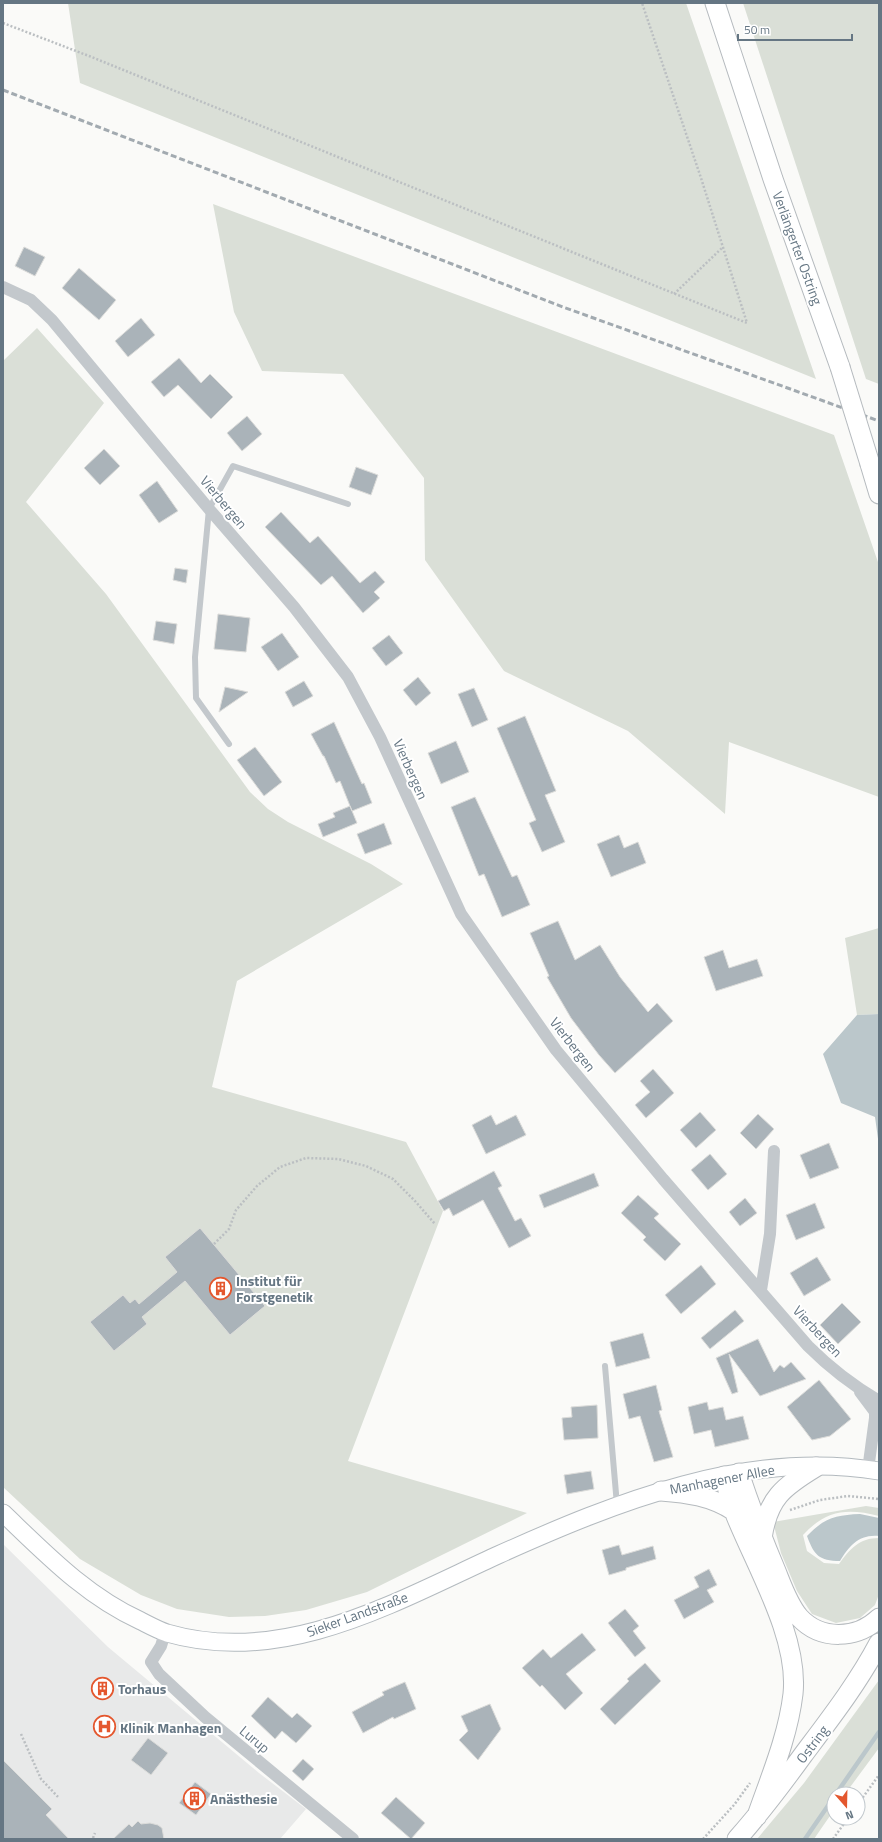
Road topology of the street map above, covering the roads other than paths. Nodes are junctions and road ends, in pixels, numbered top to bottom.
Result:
1 (715, 3) edge
2 (3, 288) edge
3 (879, 494) edge
4 (348, 504) dead end
5 (209, 509) junction
6 (229, 744) dead end
7 (774, 1150) dead end
8 (760, 1290) junction
9 (605, 1366) dead end
10 (857, 1388) junction
11 (879, 1401) edge
12 (816, 1467) junction
13 (873, 1471) edge
14 (732, 1474) junction
15 (661, 1491) junction
16 (617, 1505) junction
17 (734, 1511) junction
18 (3, 1513) edge
19 (762, 1538) junction
20 (879, 1618) edge
21 (165, 1633) junction
22 (879, 1643) edge
23 (757, 1816) junction
24 (352, 1839) edge
25 (737, 1839) edge

1 - 3 main road, Verlängerter Ostring, bridge
2 - 5 street, Vierbergen
4 - 5 lane
5 - 6 lane
5 - 8 street, Vierbergen
7 - 8 street
8 - 10 street, Vierbergen
9 - 16 lane
10 - 11 street, Vierbergen
10 - 13 street, Vierbergen
12 - 13 main road, Manhagener Allee
12 - 14 main road, Manhagener Allee
12 - 19 main road
14 - 15 main road, Manhagener Allee
14 - 17 main road
14 - 19 main road
15 - 16 main road, Sieker Landstraße
15 - 17 main road
16 - 21 main road, Sieker Landstraße
17 - 23 main road
18 - 21 main road, Sieker Landstraße
19 - 20 main road
21 - 24 street, Lurup
22 - 23 main road, Ostring
23 - 25 main road, Ostring

